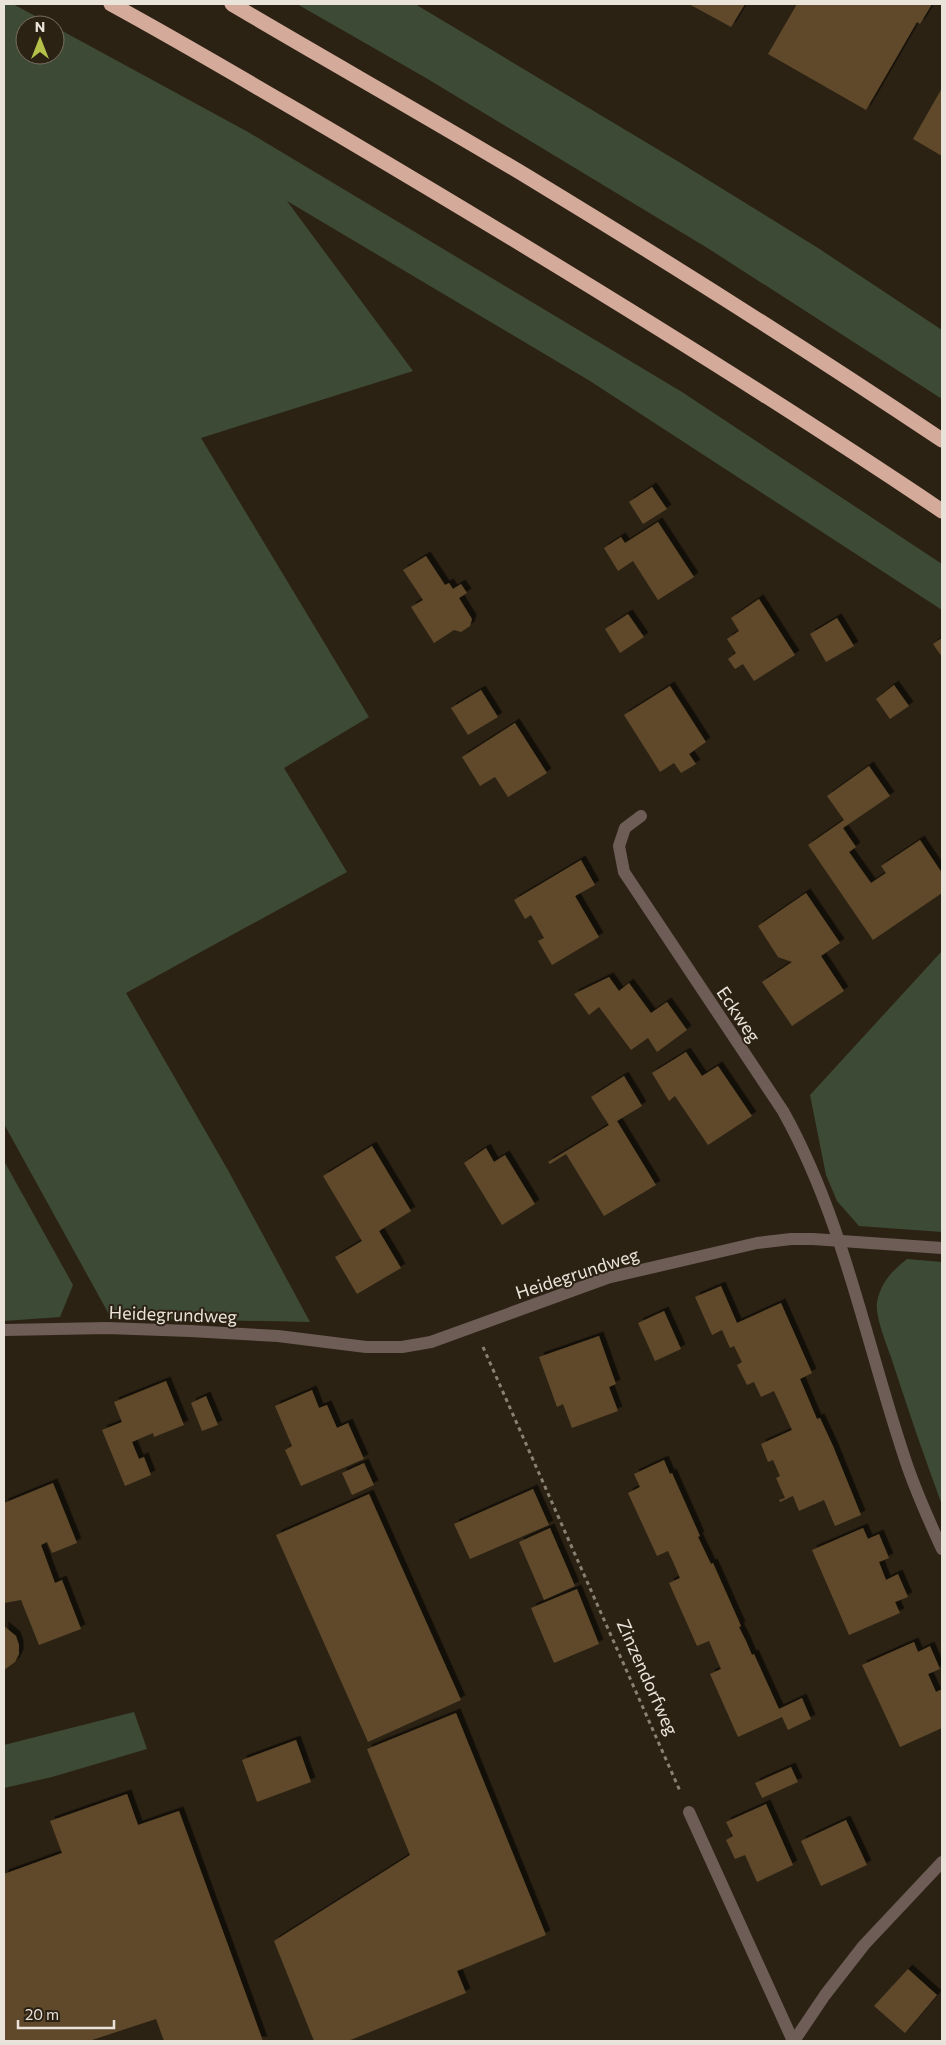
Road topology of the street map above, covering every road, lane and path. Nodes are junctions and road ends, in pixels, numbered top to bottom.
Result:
1 (111, 4) edge
2 (232, 4) edge
3 (942, 440) edge
4 (942, 511) edge
5 (641, 816) dead end
6 (839, 1241) junction
7 (942, 1248) edge
8 (474, 1326) junction
9 (4, 1330) edge
10 (942, 1549) edge
11 (689, 1812) joint
12 (942, 1862) edge
13 (794, 2041) edge

1 - 4 highway
2 - 3 highway
5 - 6 street, Eckweg
6 - 7 street, Heidegrundweg
6 - 8 street, Heidegrundweg
6 - 10 street
8 - 9 street, Heidegrundweg
8 - 11 path, Zinzendorfweg
11 - 13 street
12 - 13 street

